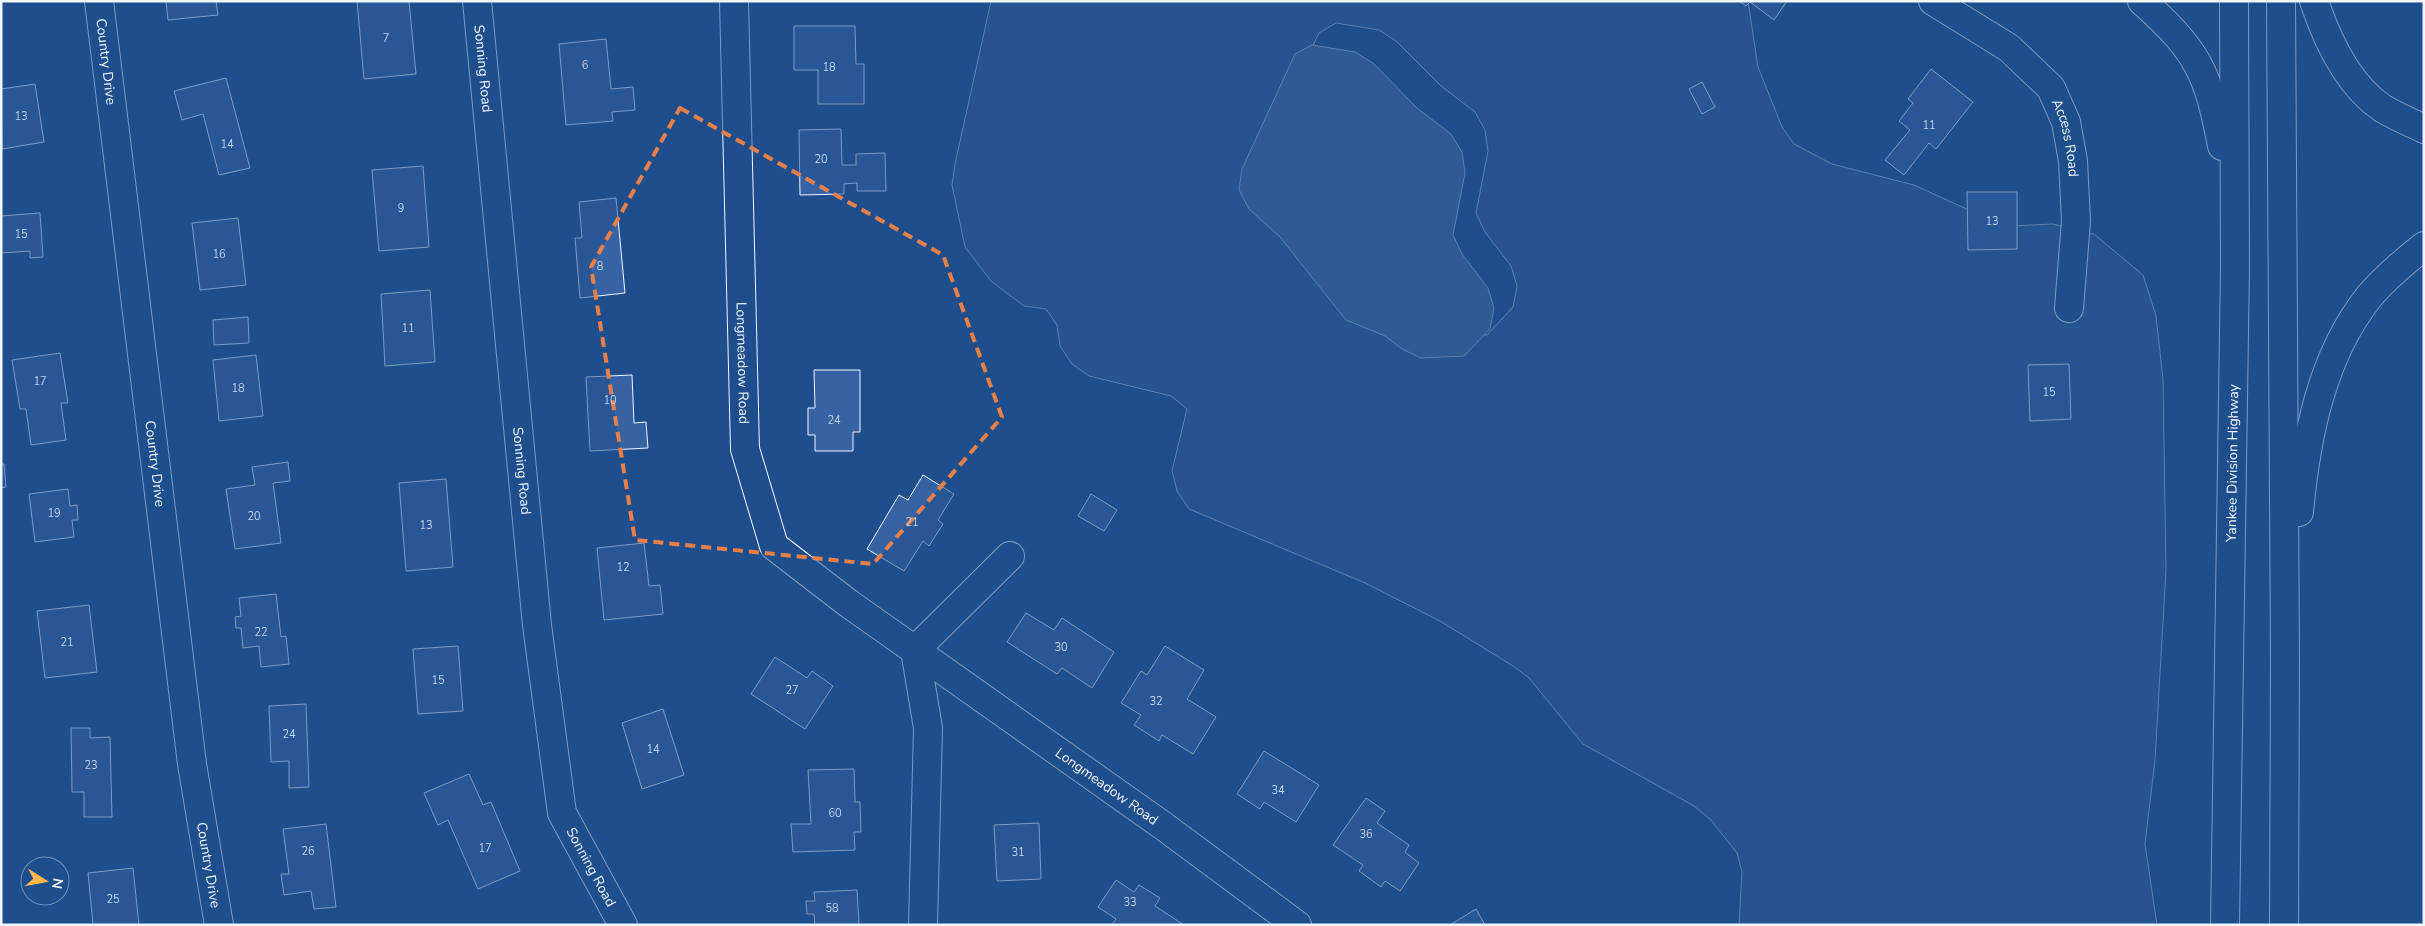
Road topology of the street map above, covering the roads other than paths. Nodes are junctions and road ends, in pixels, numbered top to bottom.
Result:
1 (99, 1) edge
2 (477, 1) edge
3 (734, 1) edge
4 (1933, 1) edge
5 (2142, 1) edge
6 (2234, 1) edge
7 (2281, 1) edge
8 (2314, 1) edge
9 (2424, 129) edge
10 (2424, 246) edge
11 (2235, 267) junction
12 (2069, 308) dead end
13 (1010, 556) dead end
14 (915, 650) junction
15 (2285, 658) junction
16 (219, 925) edge
17 (624, 925) edge
18 (924, 925) edge
19 (1297, 925) edge
20 (2225, 925) edge
21 (2284, 925) edge

1 - 16 main road, Country Drive
2 - 17 main road, Sonning Road
3 - 14 main road, Longmeadow Road
4 - 12 main road, Access Road
5 - 11 main road
6 - 11 main road, Yankee Division Highway
7 - 15 main road
8 - 9 main road
10 - 15 main road
11 - 20 main road, Yankee Division Highway
13 - 14 main road
14 - 18 main road
14 - 19 main road, Longmeadow Road
15 - 21 main road

